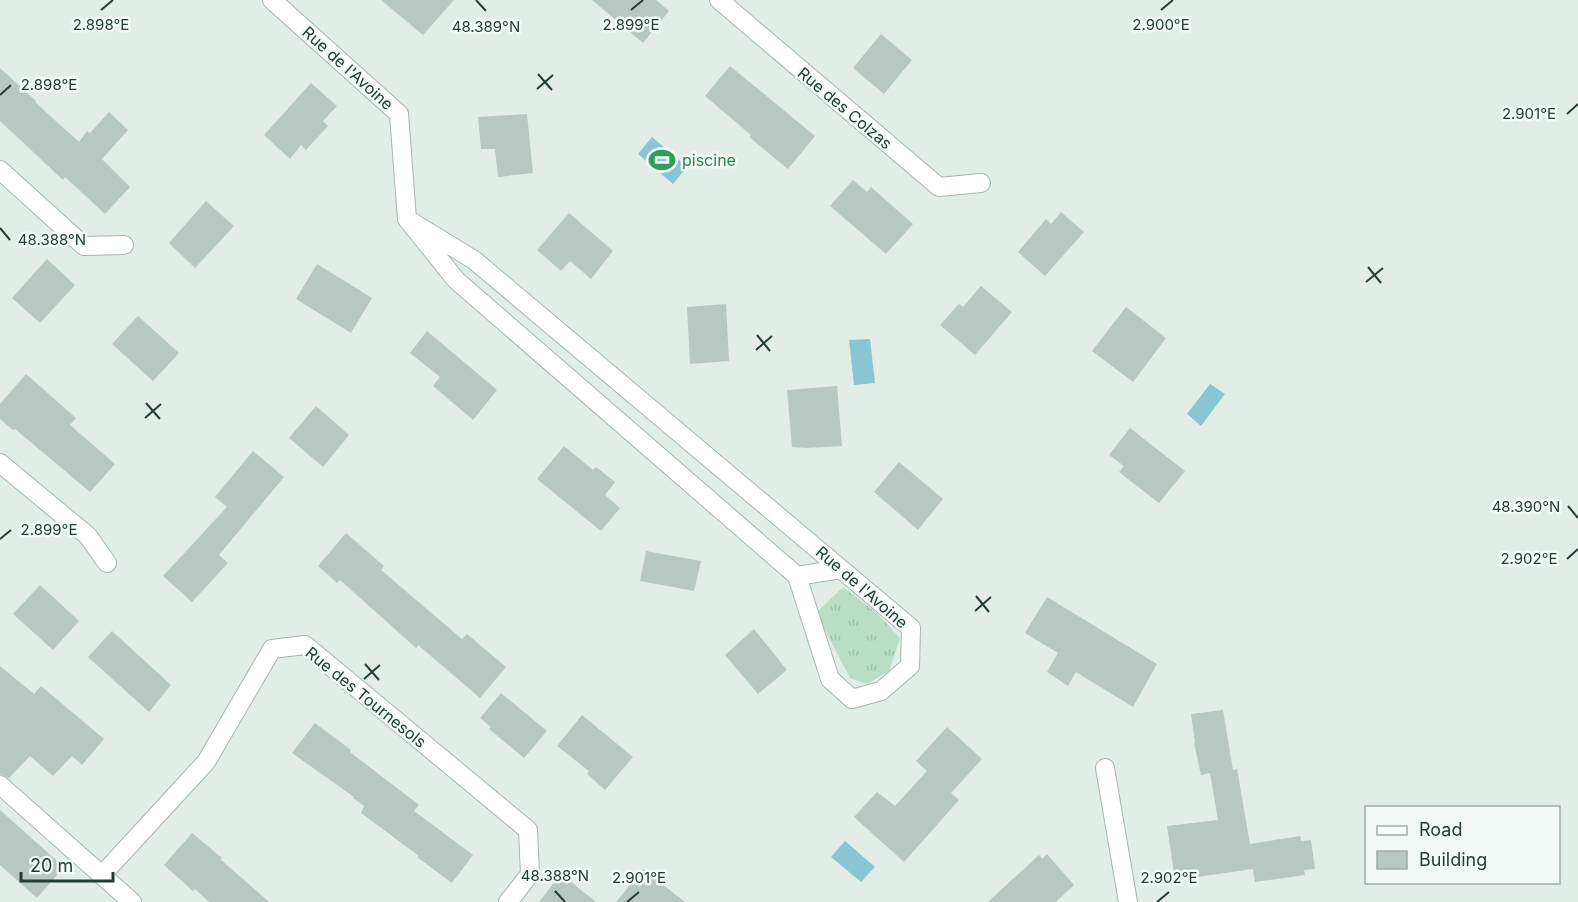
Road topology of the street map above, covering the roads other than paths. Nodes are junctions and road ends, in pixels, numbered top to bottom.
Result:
1 (272, 0) edge
2 (718, 0) edge
3 (0, 170) edge
4 (981, 183) dead end
5 (407, 219) junction
6 (124, 245) dead end
7 (0, 463) edge
8 (107, 563) dead end
9 (841, 569) junction
10 (797, 576) junction
11 (1105, 768) dead end
12 (0, 785) edge
13 (102, 875) junction
14 (132, 902) edge
15 (508, 902) edge
16 (1128, 902) edge

1 - 5 street, Rue de l'Avoine
2 - 4 street, Rue des Colzas
3 - 6 street
5 - 9 street, Rue de l'Avoine
5 - 10 street
7 - 8 street
9 - 10 street
9 - 10 street, Rue de l'Avoine
11 - 16 street
12 - 13 street
13 - 14 street
13 - 15 street, Rue des Tournesols

